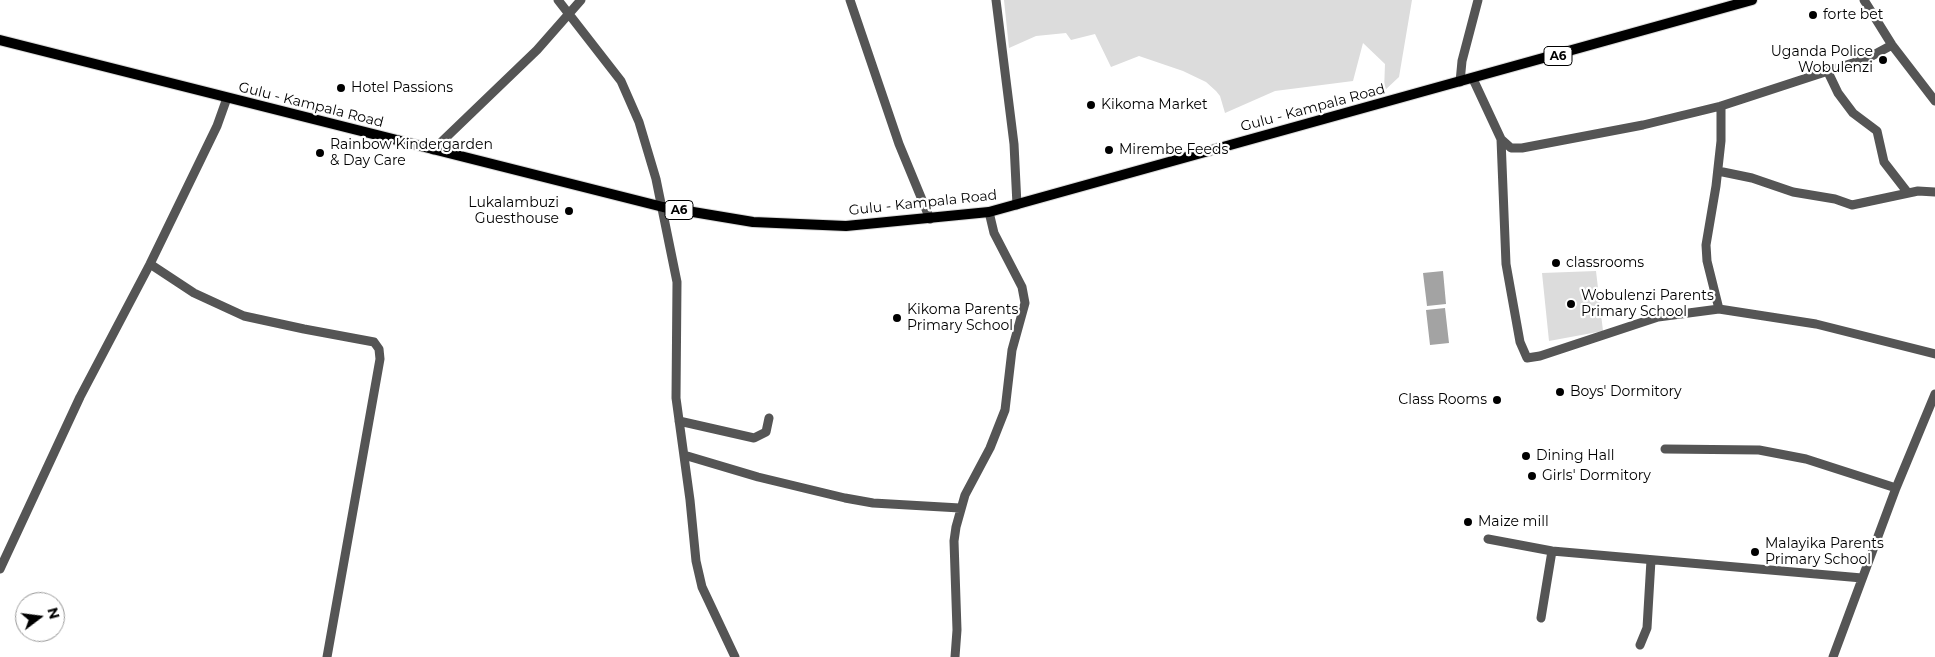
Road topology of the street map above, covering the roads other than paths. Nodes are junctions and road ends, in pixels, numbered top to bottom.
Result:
1 (558, 0) edge
2 (581, 0) edge
3 (850, 0) edge
4 (996, 0) edge
5 (1478, 0) edge
6 (1752, 0) edge
7 (1864, 0) edge
8 (570, 12) junction
9 (0, 40) edge
10 (1892, 46) junction
11 (1828, 70) junction
12 (1474, 79) junction
13 (1460, 82) junction
14 (227, 98) junction
15 (1935, 101) edge
16 (1722, 106) junction
17 (1501, 139) junction
18 (433, 150) junction
19 (1718, 171) junction
20 (1935, 192) edge
21 (1908, 193) junction
22 (1017, 205) junction
23 (663, 207) junction
24 (989, 212) junction
25 (930, 219) junction
26 (150, 264) junction
27 (1719, 309) junction
28 (1935, 354) edge
29 (1935, 394) edge
30 (769, 418) dead end
31 (679, 421) junction
32 (1665, 449) dead end
33 (684, 455) junction
34 (1896, 488) junction
35 (960, 508) junction
36 (1488, 539) dead end
37 (1552, 551) junction
38 (1651, 560) junction
39 (0, 569) edge
40 (1862, 578) junction
41 (1541, 618) dead end
42 (1640, 645) dead end
43 (327, 657) edge
44 (735, 657) edge
45 (955, 657) edge
46 (1834, 657) edge

1 - 8 street
2 - 8 street
3 - 25 street
4 - 22 street
5 - 13 street
6 - 12 main road, Gulu - Kampala Road / A6
7 - 10 street
8 - 18 street
8 - 23 street
9 - 14 main road, Gulu - Kampala Road / A6
10 - 11 street
10 - 15 street
11 - 16 street
11 - 21 street
12 - 13 main road, Gulu - Kampala Road / A6
12 - 17 street
13 - 22 main road, Gulu - Kampala Road / A6
14 - 18 main road, Gulu - Kampala Road / A6
14 - 26 street
16 - 17 street
16 - 19 street
17 - 27 street
18 - 23 main road, Gulu - Kampala Road / A6
19 - 21 street
19 - 27 street
20 - 21 street
22 - 24 main road, Gulu - Kampala Road / A6
23 - 25 main road, Gulu - Kampala Road / A6
23 - 31 street
24 - 25 main road, Gulu - Kampala Road / A6
24 - 35 street
26 - 39 street
26 - 43 street
27 - 28 street
29 - 34 street
30 - 31 street
31 - 33 street
32 - 34 street
33 - 35 street
33 - 44 street
34 - 40 street
35 - 45 street
36 - 37 street
37 - 38 street
37 - 41 street
38 - 40 street
38 - 42 street
40 - 46 street

